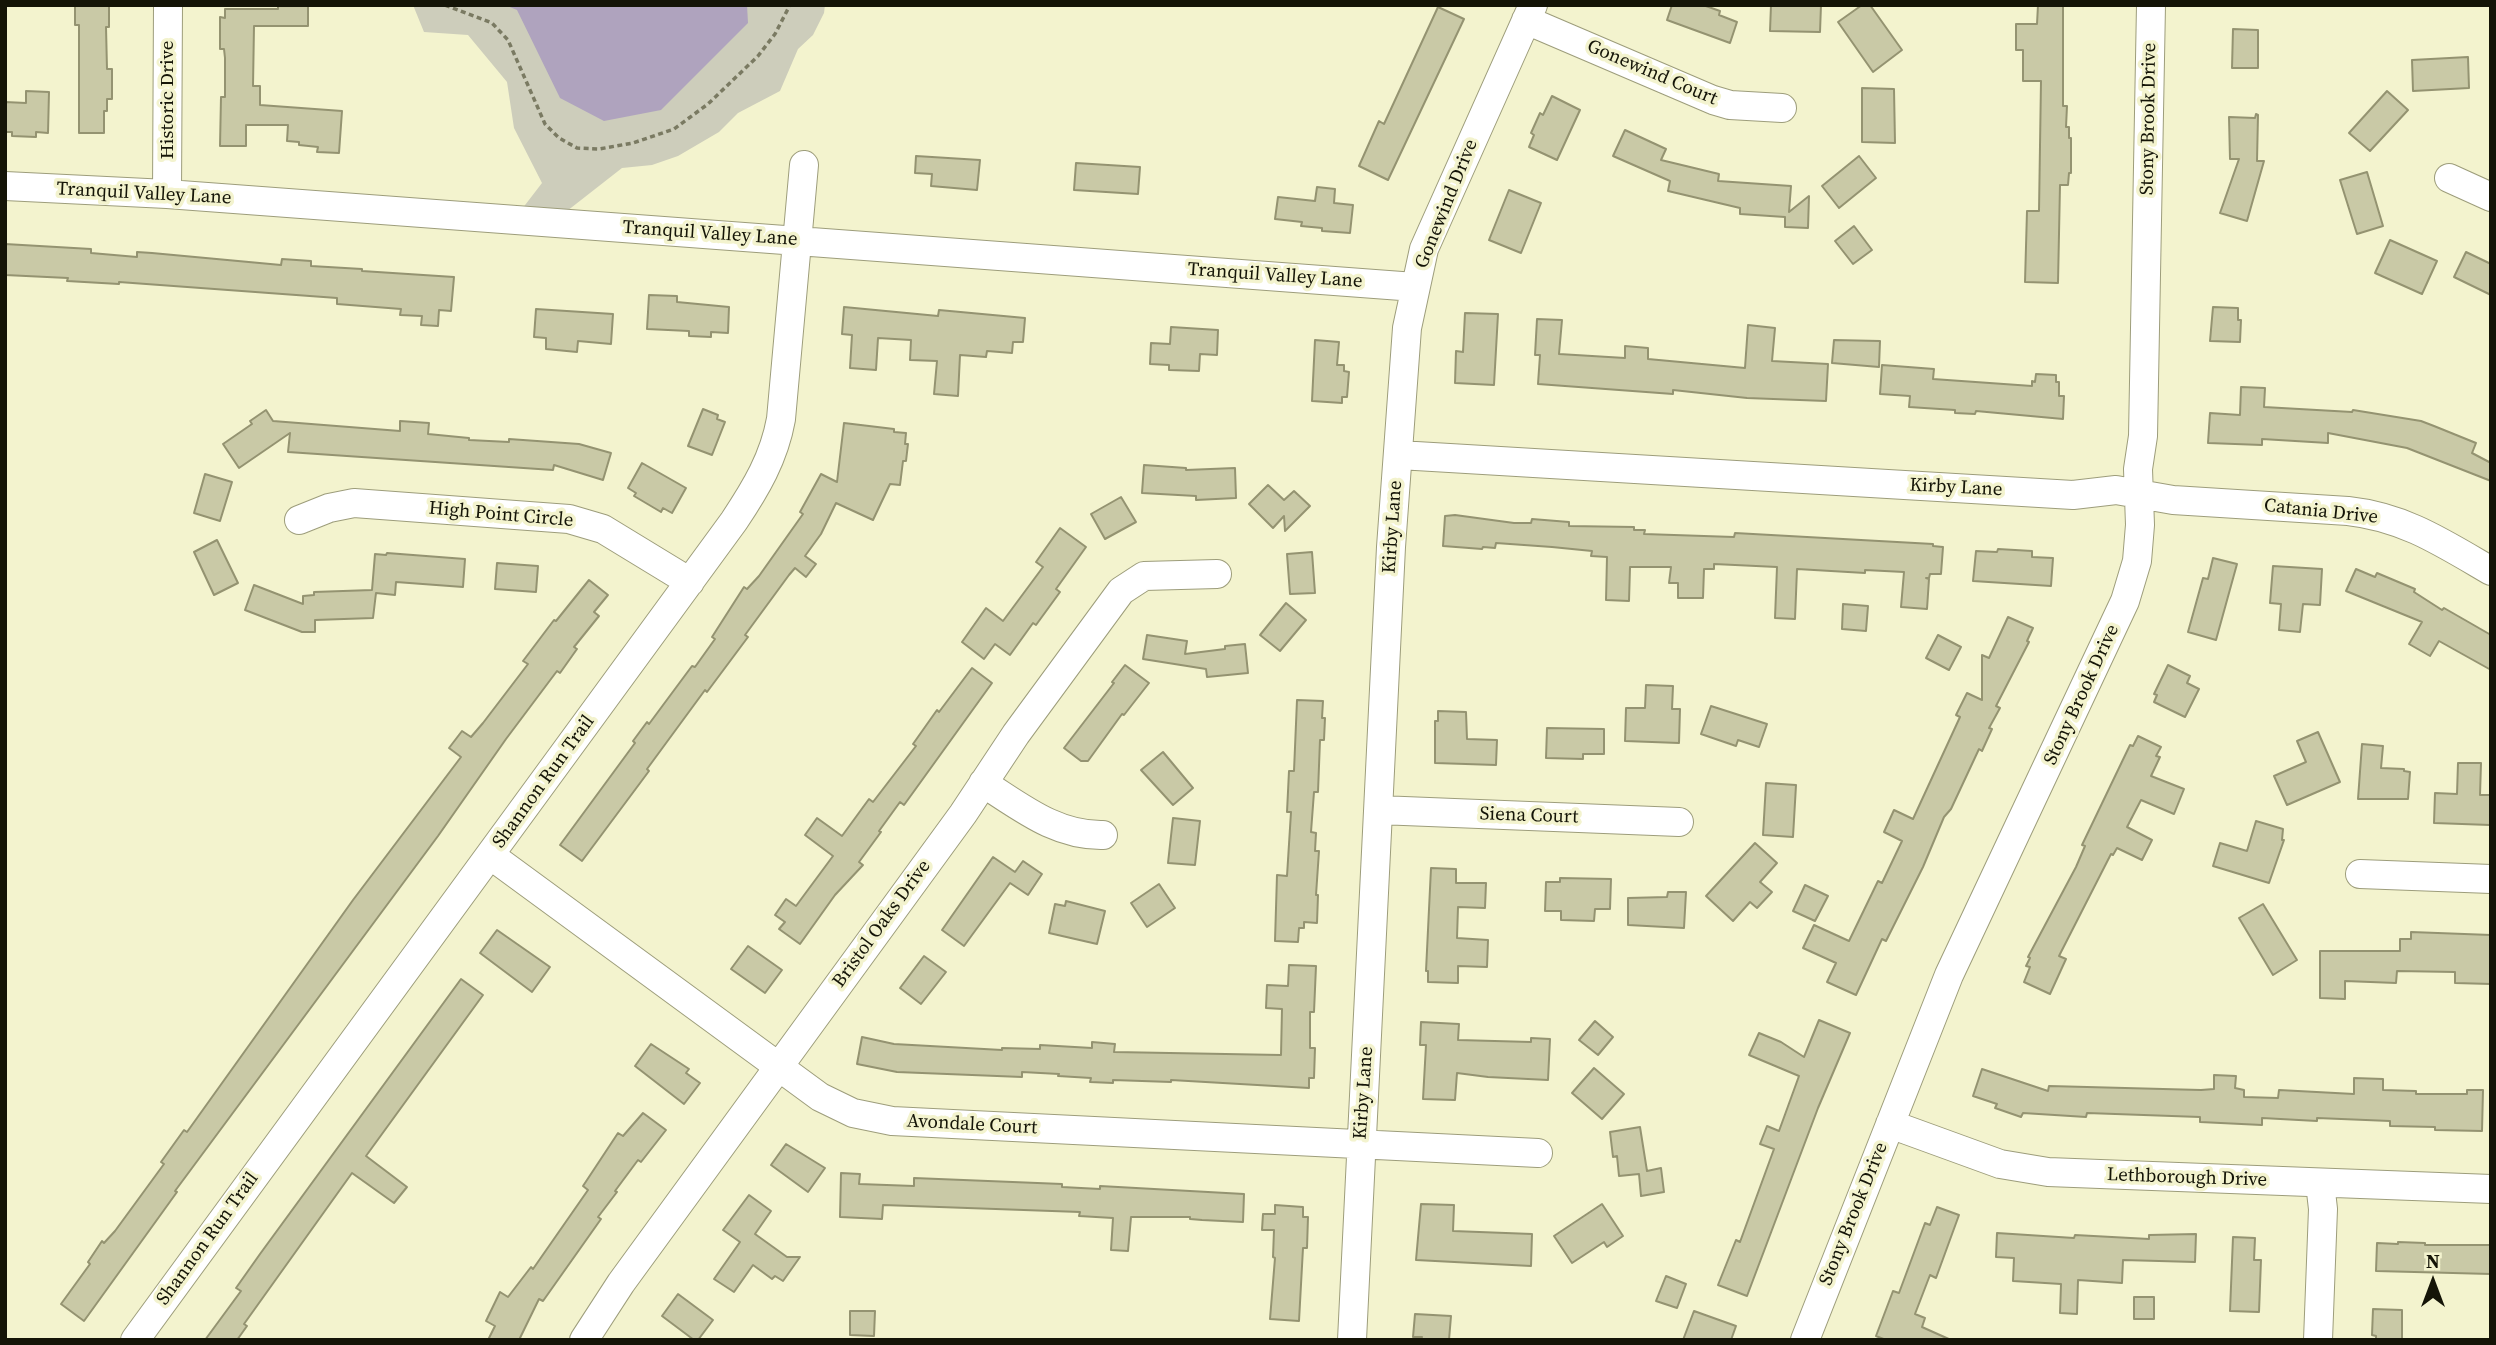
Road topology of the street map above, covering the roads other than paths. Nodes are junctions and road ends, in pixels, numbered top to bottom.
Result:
1 (168, 5) edge
2 (2151, 5) edge
3 (1529, 13) edge
4 (1782, 108) dead end
5 (804, 164) dead end
6 (2449, 178) dead end
7 (5, 186) edge
8 (167, 194) junction
9 (2491, 197) edge
10 (797, 241) junction
11 (1415, 286) junction
12 (1399, 455) junction
13 (2139, 494) junction
14 (299, 520) dead end
15 (2491, 570) edge
16 (1217, 574) dead end
17 (690, 582) junction
18 (983, 783) junction
19 (1379, 810) junction
20 (1679, 822) dead end
21 (1103, 835) dead end
22 (490, 855) junction
23 (2360, 874) dead end
24 (2491, 879) edge
25 (777, 1065) junction
26 (1890, 1124) junction
27 (1361, 1145) junction
28 (1538, 1153) dead end
29 (2320, 1183) junction
30 (2491, 1189) edge
31 (597, 1335) edge
32 (135, 1340) edge
33 (1352, 1340) edge
34 (1805, 1340) edge
35 (2318, 1340) edge

1 - 8 street, Historic Drive
2 - 13 street, Stony Brook Drive
3 - 4 street, Gonewind Court
3 - 11 street, Gonewind Drive
5 - 10 street, Shannon Run Trail
6 - 9 street
7 - 8 street, Tranquil Valley Lane
8 - 10 street, Tranquil Valley Lane
10 - 11 street, Tranquil Valley Lane
10 - 17 street, Shannon Run Trail
11 - 12 street, Gonewind Drive
12 - 13 street, Kirby Lane
12 - 19 street, Kirby Lane
13 - 15 street, Catania Drive
13 - 26 street, Stony Brook Drive
14 - 17 street, High Point Circle
16 - 18 street, Bristol Oaks Drive
17 - 22 street, Shannon Run Trail
18 - 21 street
18 - 25 street, Bristol Oaks Drive
19 - 20 street, Siena Court
19 - 27 street, Kirby Lane
22 - 25 street, Avondale Court
22 - 32 street, Shannon Run Trail
23 - 24 street
25 - 27 street, Avondale Court
25 - 31 street, Bristol Oaks Drive
26 - 29 street, Lethborough Drive
26 - 34 street, Stony Brook Drive
27 - 28 street, Avondale Court
27 - 33 street, Kirby Lane
29 - 30 street, Lethborough Drive
29 - 35 street

